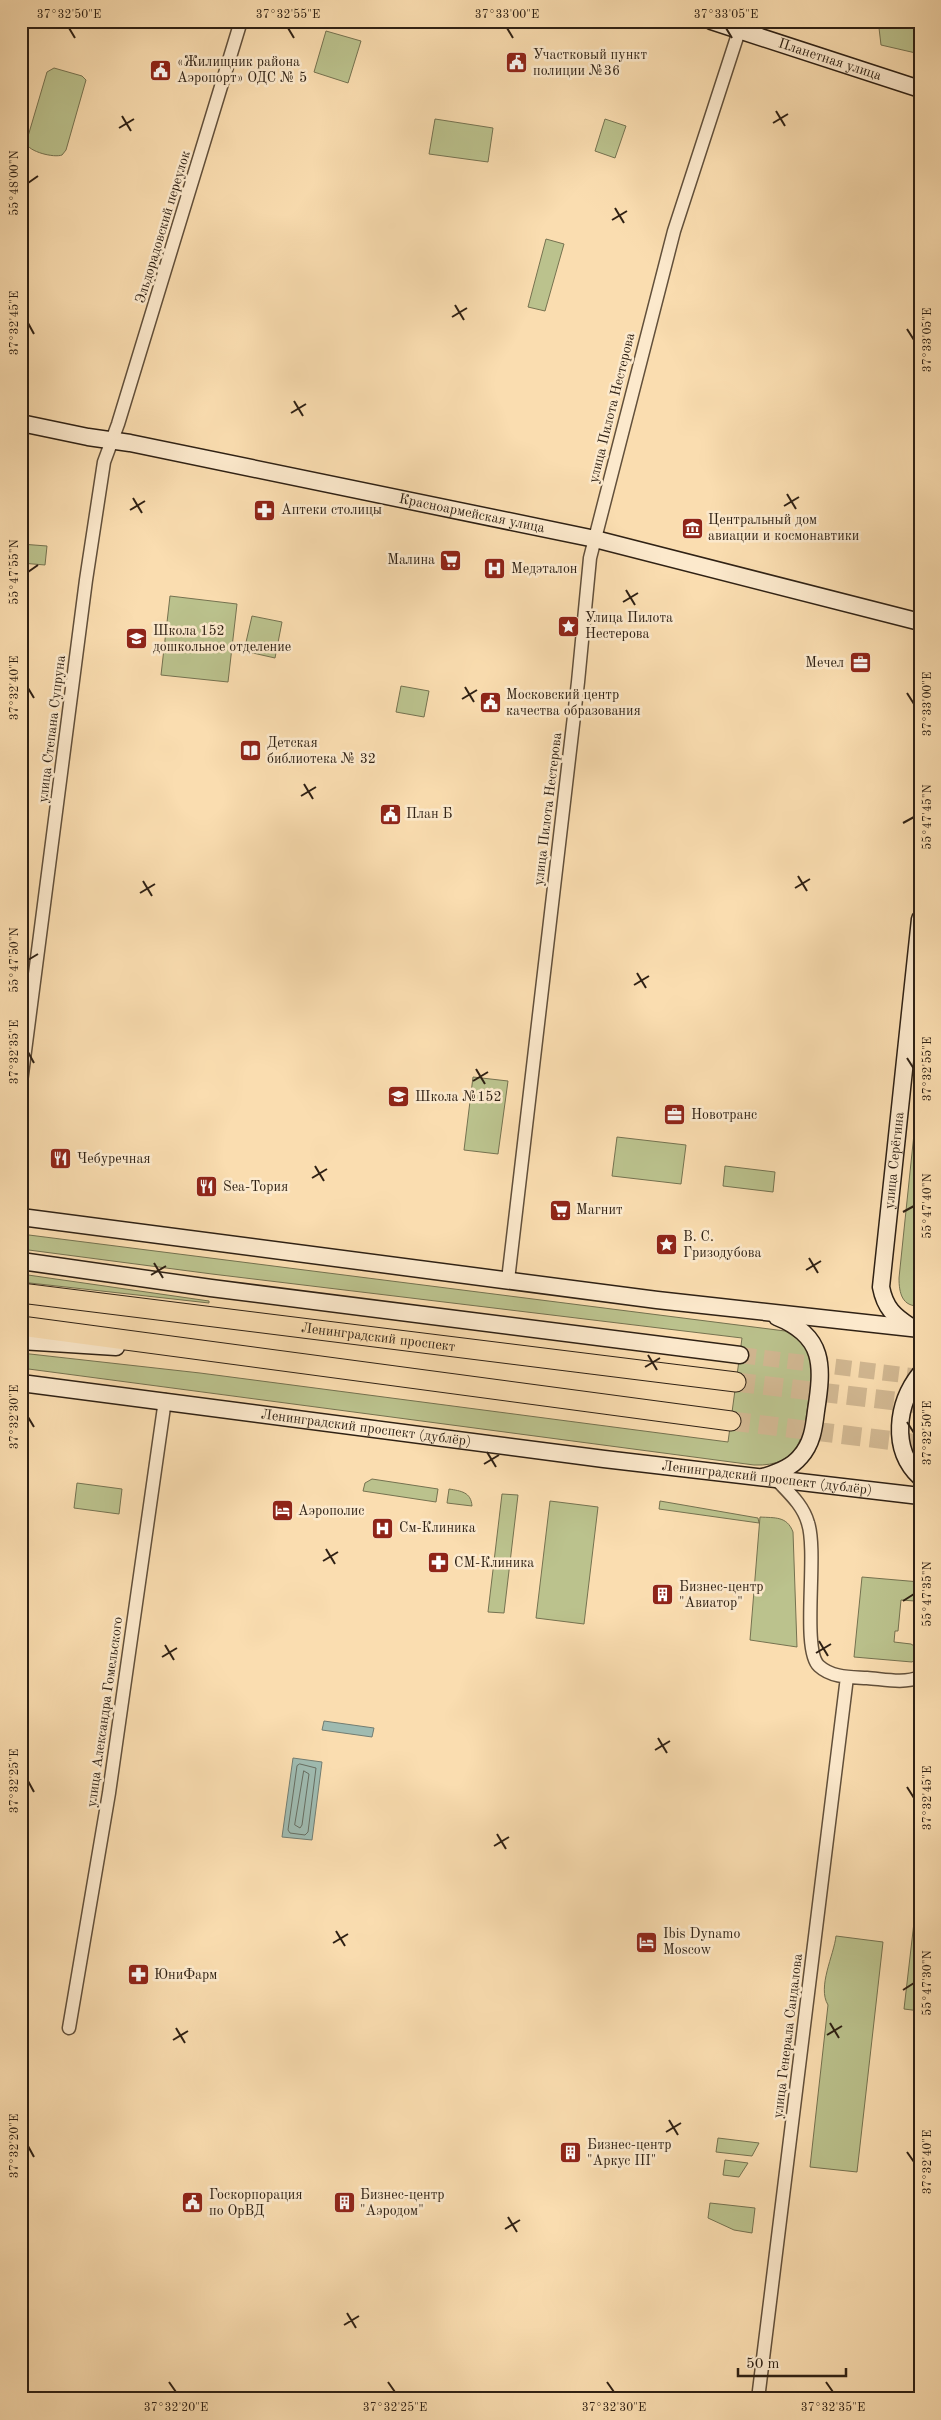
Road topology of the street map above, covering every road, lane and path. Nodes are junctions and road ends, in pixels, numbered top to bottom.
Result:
1 (241, 21) edge
2 (711, 21) edge
3 (740, 31) junction
4 (920, 89) edge
5 (21, 423) edge
6 (112, 441) junction
7 (595, 539) junction
8 (920, 622) edge
9 (920, 920) edge
10 (21, 1082) edge
11 (21, 1217) edge
12 (21, 1261) edge
13 (508, 1280) junction
14 (21, 1292) edge
15 (763, 1311) junction
16 (21, 1326) edge
17 (916, 1328) edge
18 (21, 1341) edge
19 (201, 1351) junction
20 (740, 1355) tunnel mouth
21 (920, 1374) edge
22 (736, 1382) tunnel mouth
23 (21, 1383) edge
24 (165, 1400) junction
25 (731, 1421) tunnel mouth
26 (744, 1476) junction
27 (920, 1477) edge
28 (777, 1480) junction
29 (920, 1496) edge
30 (847, 1677) junction
31 (920, 1677) edge
32 (69, 2028) dead end
33 (758, 2399) edge

1 - 6 street, Эльдорадовский переулок
2 - 3 main road, Планетная улица
3 - 4 main road, Планетная улица
3 - 7 street, улица Пилота Нестерова
5 - 6 main road, Красноармейская улица
6 - 7 main road, Красноармейская улица
6 - 10 street, улица Степана Супруна
7 - 8 main road, Красноармейская улица
7 - 13 street, улица Пилота Нестерова
9 - 17 main road, улица Серёгина
11 - 13 main road
12 - 20 main road
13 - 15 main road
14 - 22 main road, Ленинградский проспект
15 - 17 main road
15 - 26 main road
16 - 19 main road
18 - 19 main road
19 - 25 main road
21 - 27 main road
23 - 24 main road, Ленинградский проспект (дублёр)
24 - 26 main road, Ленинградский проспект (дублёр)
24 - 32 street, улица Александра Гомельского
26 - 28 main road, Ленинградский проспект (дублёр)
28 - 29 main road, Ленинградский проспект (дублёр)
28 - 30 street
30 - 31 street
30 - 33 street, улица Генерала Сандалова

